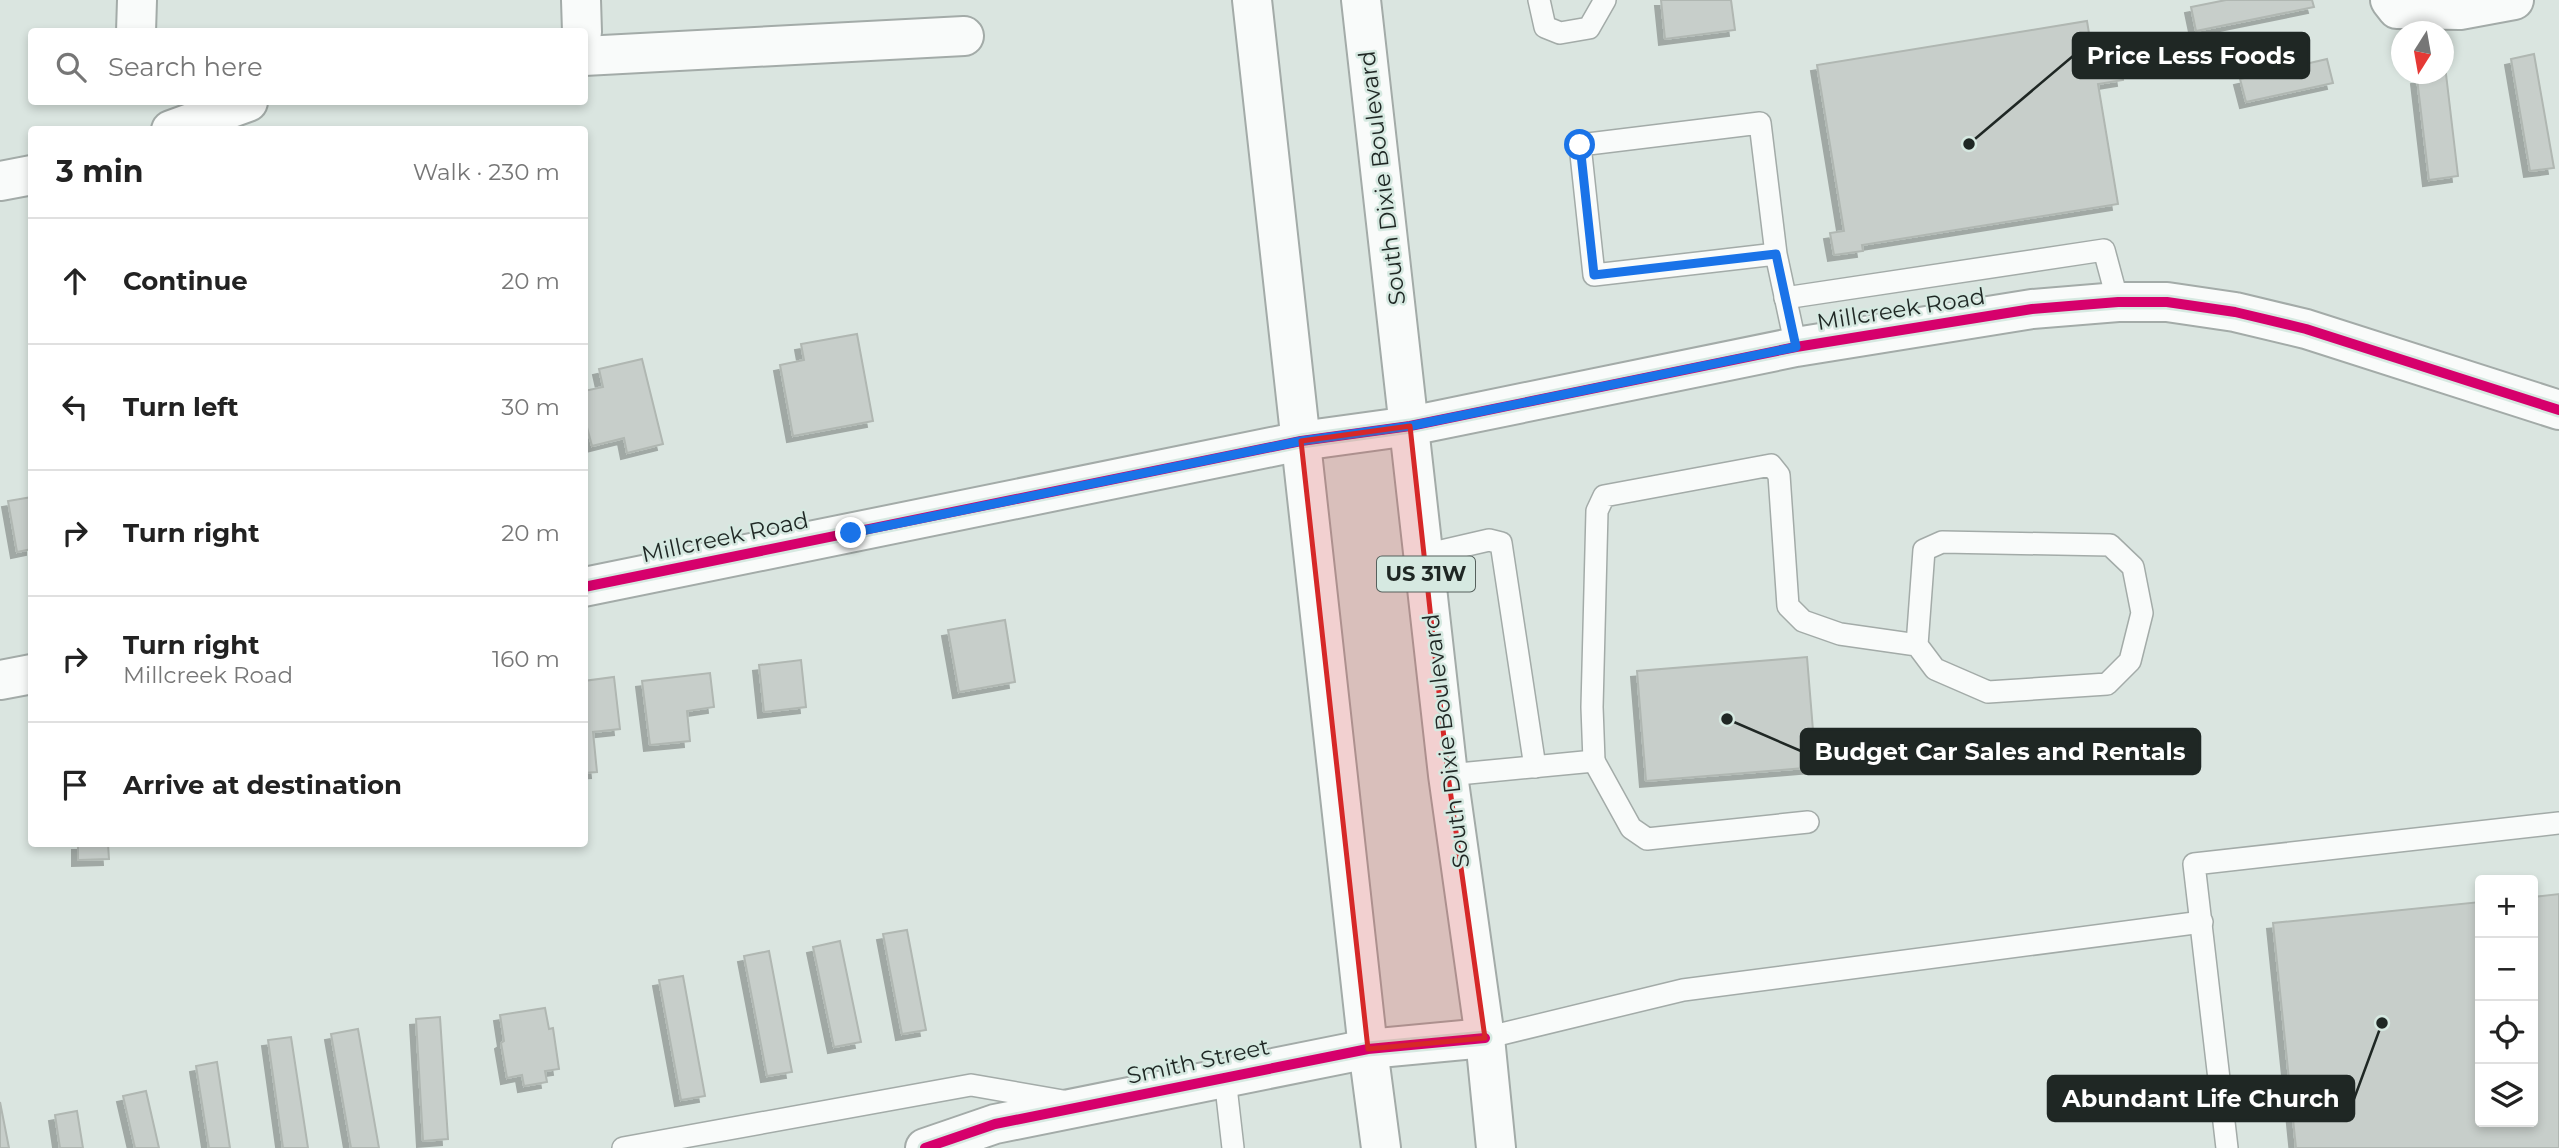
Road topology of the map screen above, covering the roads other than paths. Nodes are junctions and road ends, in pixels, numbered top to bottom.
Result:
1 (137, 0) edge
2 (581, 0) edge
3 (1252, 0) edge
4 (1361, 0) edge
5 (1539, 0) edge
6 (1605, 0) edge
7 (2390, 0) edge
8 (2514, 0) edge
9 (136, 28) edge
10 (582, 28) edge
11 (964, 36) dead end
12 (588, 56) edge
13 (157, 105) edge
14 (240, 105) edge
15 (167, 126) edge
16 (180, 126) edge
17 (28, 176) edge
18 (0, 181) edge
19 (1776, 254) junction
20 (1785, 298) junction
21 (2118, 302) junction
22 (1796, 347) junction
23 (2559, 410) edge
24 (1410, 426) junction
25 (1301, 441) junction
26 (1424, 555) junction
27 (588, 586) edge
28 (1917, 645) junction
29 (28, 675) edge
30 (0, 680) edge
31 (1594, 761) junction
32 (1535, 767) junction
33 (1448, 775) junction
34 (1808, 822) dead end
35 (2559, 823) edge
36 (2202, 922) junction
37 (1485, 1038) junction
38 (1368, 1049) junction
39 (1225, 1078) junction
40 (1089, 1105) junction
41 (623, 1148) edge
42 (925, 1148) edge
43 (1233, 1148) edge
44 (1381, 1148) edge
45 (1496, 1148) edge
46 (2227, 1148) edge

1 - 9 main road
2 - 10 main road
3 - 25 main road
4 - 24 main road, South Dixie Boulevard / US 31W
5 - 6 lane
7 - 8 main road
11 - 12 main road
13 - 15 main road
14 - 16 main road
17 - 18 main road
19 - 19 lane
19 - 20 lane
20 - 21 lane
20 - 22 lane
21 - 22 main road, Millcreek Road
21 - 23 main road, Millcreek Road
22 - 24 main road, Millcreek Road
24 - 25 main road, Millcreek Road
24 - 26 main road, South Dixie Boulevard / US 31W
25 - 27 main road, Millcreek Road
25 - 38 main road
26 - 32 lane
26 - 33 main road, South Dixie Boulevard / US 31W
28 - 28 lane
28 - 31 lane
29 - 30 main road
31 - 32 lane
31 - 34 lane
32 - 33 lane
33 - 37 main road, South Dixie Boulevard / US 31W
35 - 36 lane
36 - 37 lane
36 - 46 lane
37 - 38 main road, Smith Street
37 - 45 main road, South Dixie Boulevard / US 31W
38 - 39 main road, Smith Street
38 - 44 main road
39 - 40 main road, Smith Street
39 - 43 lane
40 - 41 lane
40 - 42 main road, Smith Street

